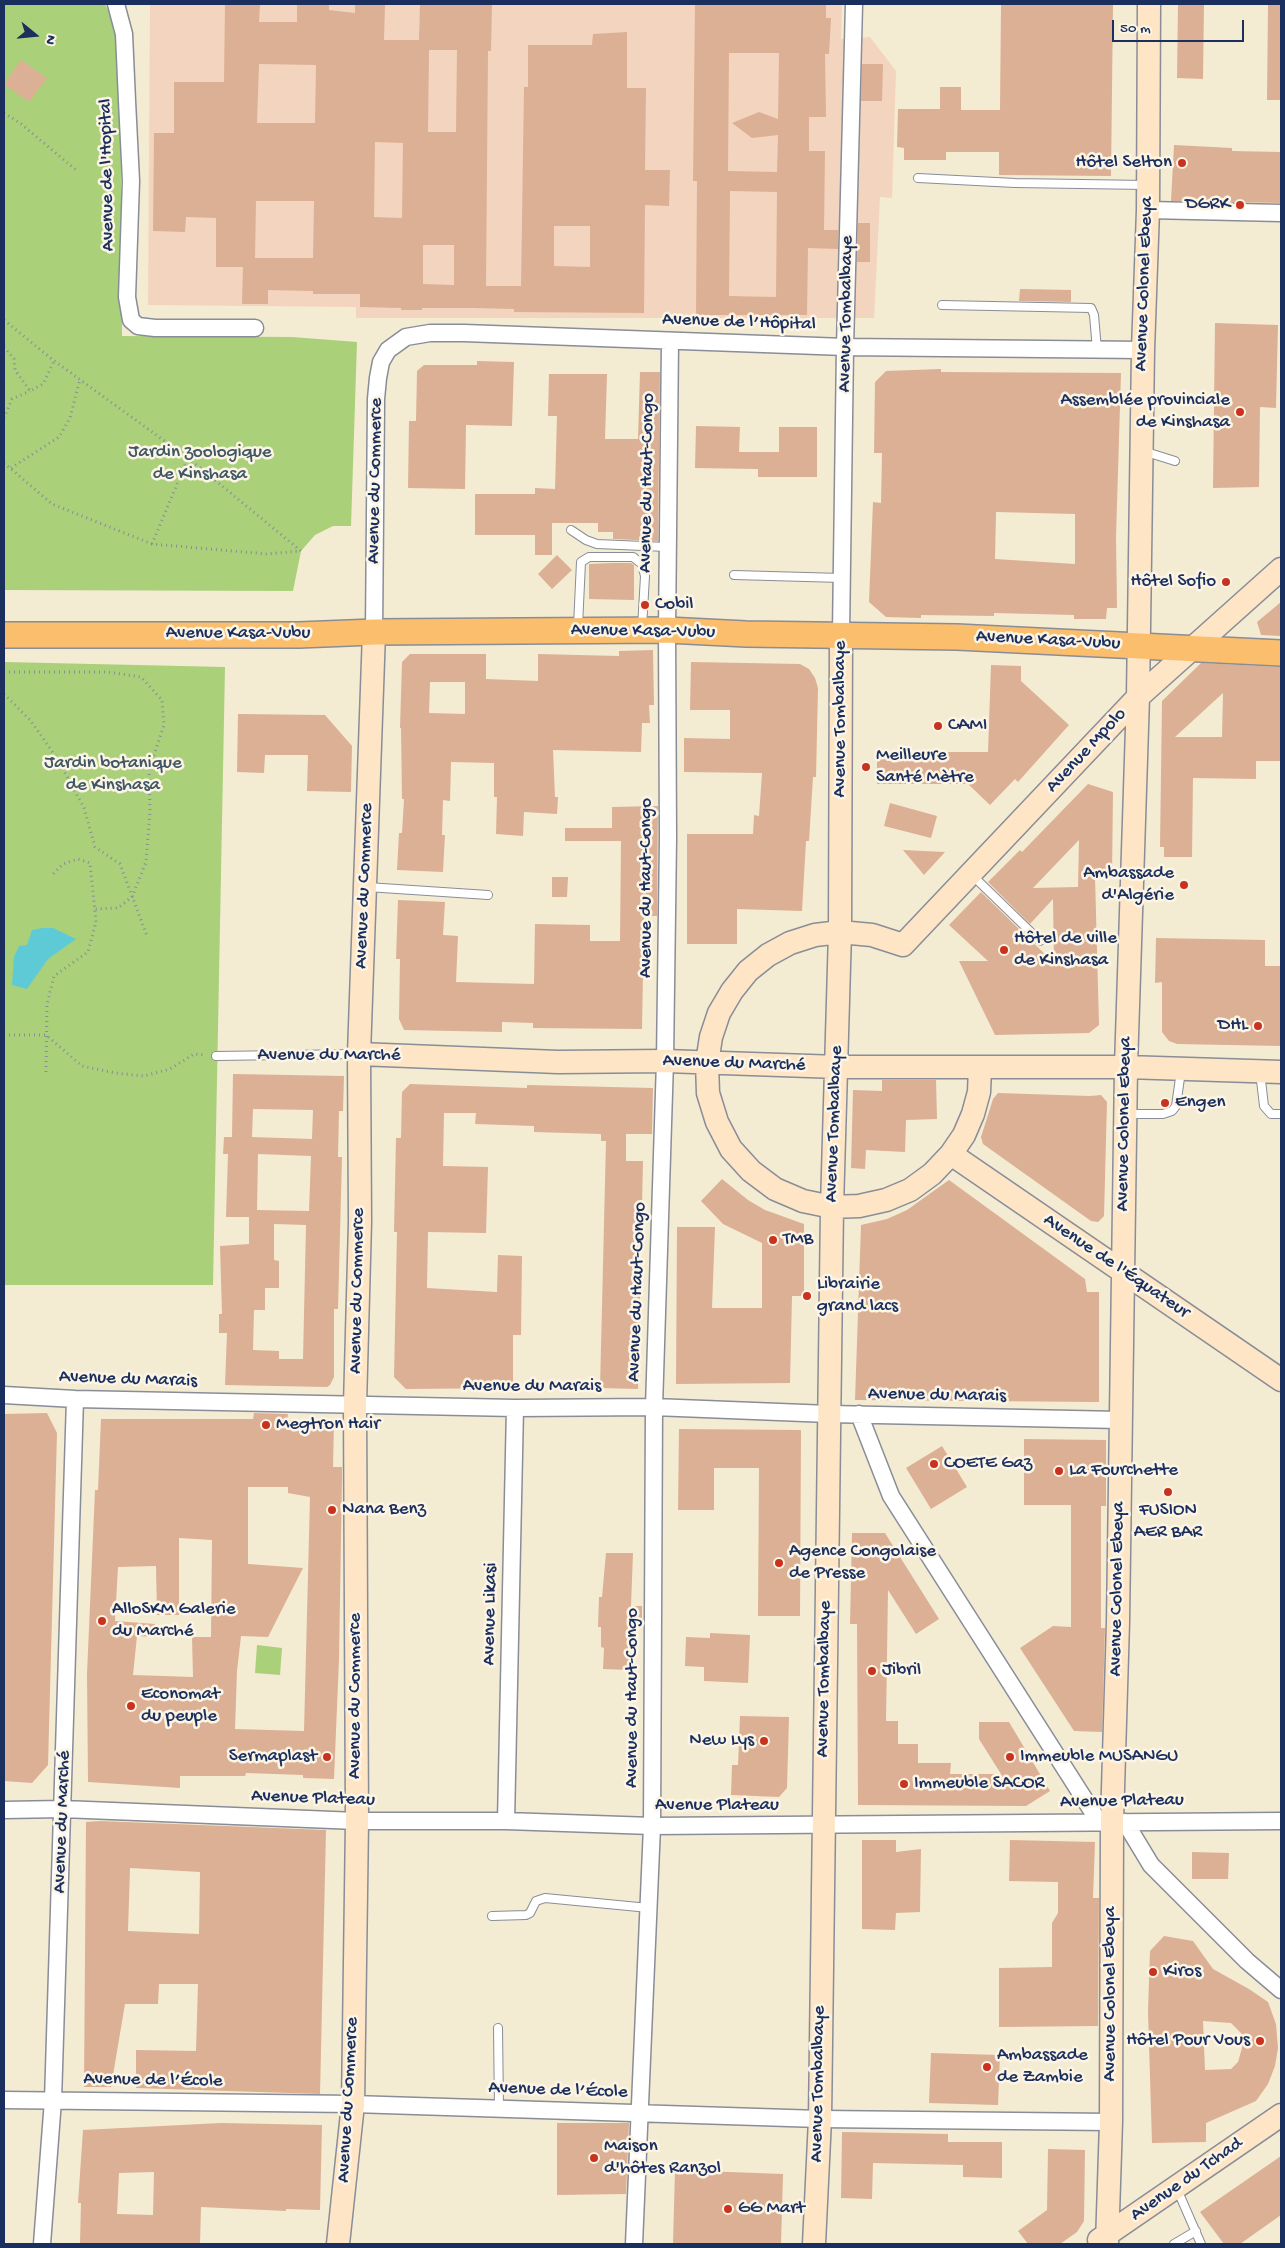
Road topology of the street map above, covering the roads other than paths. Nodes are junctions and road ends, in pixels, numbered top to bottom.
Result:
1 (116, 4) edge
2 (854, 4) edge
3 (1149, 4) edge
4 (918, 178) dead end
5 (1148, 185) junction
6 (1148, 210) junction
7 (1281, 213) edge
8 (942, 305) dead end
9 (255, 328) dead end
10 (670, 341) junction
11 (396, 343) joint
12 (845, 347) junction
13 (1097, 350) junction
14 (1143, 350) junction
15 (1141, 450) junction
16 (1175, 461) dead end
17 (572, 530) dead end
18 (667, 547) junction
19 (1281, 569) edge
20 (734, 575) dead end
21 (842, 578) junction
22 (667, 630) junction
23 (578, 631) junction
24 (642, 631) junction
25 (374, 632) junction
26 (841, 634) junction
27 (4, 635) edge
28 (1139, 646) junction
29 (1192, 648) junction
30 (1281, 653) edge
31 (1138, 697) junction
32 (971, 874) junction
33 (365, 887) junction
34 (488, 895) dead end
35 (840, 932) junction
36 (1040, 941) dead end
37 (359, 1054) junction
38 (216, 1056) road end
39 (665, 1061) junction
40 (707, 1063) junction
41 (838, 1067) junction
42 (1126, 1067) junction
43 (980, 1068) junction
44 (1181, 1069) junction
45 (1270, 1071) edge
46 (1125, 1114) junction
47 (1281, 1114) edge
48 (951, 1154) junction
49 (832, 1207) junction
50 (1122, 1271) junction
51 (1281, 1380) edge
52 (4, 1395) edge
53 (75, 1399) junction
54 (355, 1405) junction
55 (654, 1407) junction
56 (515, 1408) junction
57 (829, 1414) junction
58 (859, 1414) junction
59 (1120, 1420) junction
60 (63, 1809) junction
61 (4, 1810) edge
62 (357, 1821) junction
63 (506, 1821) junction
64 (1281, 1821) edge
65 (1112, 1822) junction
66 (823, 1825) junction
67 (652, 1826) junction
68 (649, 1908) junction
69 (492, 1916) dead end
70 (1281, 1990) edge
71 (498, 2028) dead end
72 (4, 2100) edge
73 (53, 2100) junction
74 (353, 2104) junction
75 (499, 2109) junction
76 (641, 2114) junction
77 (1281, 2115) edge
78 (820, 2119) junction
79 (1111, 2122) junction
80 (1176, 2187) junction
81 (1196, 2231) junction
82 (1102, 2241) edge
83 (42, 2244) edge
84 (338, 2244) edge
85 (634, 2244) edge
86 (814, 2244) edge
87 (1174, 2244) edge
88 (1201, 2244) edge

1 - 9 street, Avenue de l'Hopital
2 - 12 street, Avenue Tombalbaye
3 - 5 street, Avenue Colonel Ebeya
4 - 5 lane
5 - 6 street, Avenue Colonel Ebeya
6 - 7 street
6 - 14 street, Avenue Colonel Ebeya
8 - 13 lane
10 - 11 street, Avenue de l’Hôpital
10 - 12 street, Avenue de l’Hôpital
10 - 18 street, Avenue du Haut-Congo
11 - 25 street, Avenue du Commerce
12 - 13 street, Avenue de l’Hôpital
12 - 21 street, Avenue Tombalbaye
13 - 14 street, Avenue de l’Hôpital
14 - 15 street, Avenue Colonel Ebeya
15 - 16 lane
15 - 28 street, Avenue Colonel Ebeya
17 - 18 lane
18 - 22 street, Avenue du Haut-Congo
19 - 29 street, Avenue Mpolo
20 - 21 lane
21 - 26 street, Avenue Tombalbaye
22 - 24 main road, Avenue Kasa-Vubu
22 - 26 main road, Avenue Kasa-Vubu
22 - 39 street, Avenue du Haut-Congo
23 - 24 main road, Avenue Kasa-Vubu
23 - 24 lane
23 - 25 main road, Avenue Kasa-Vubu
25 - 27 main road, Avenue Kasa-Vubu
25 - 33 street, Avenue du Commerce
26 - 28 main road, Avenue Kasa-Vubu
26 - 35 street, Avenue Tombalbaye
28 - 29 main road, Avenue Kasa-Vubu
28 - 31 street, Avenue Colonel Ebeya
29 - 30 main road, Avenue Kasa-Vubu
29 - 31 street, Avenue Mpolo
31 - 32 street, Avenue Mpolo
31 - 42 street, Avenue Colonel Ebeya
32 - 35 street, Avenue Mpolo
32 - 36 lane
33 - 34 lane
33 - 37 street, Avenue du Commerce
35 - 40 street
35 - 41 street, Avenue Tombalbaye
37 - 38 lane, Avenue du Marché
37 - 39 street, Avenue du Marché
37 - 54 street, Avenue du Commerce
39 - 40 street, Avenue du Marché
39 - 55 street, Avenue du Haut-Congo
40 - 41 street, Avenue du Marché
40 - 49 street
41 - 43 street, Avenue du Marché
41 - 49 street, Avenue Tombalbaye
42 - 43 street, Avenue du Marché
42 - 44 street, Avenue du Marché
42 - 46 street, Avenue Colonel Ebeya
43 - 48 street
44 - 45 street, Avenue du Marché
44 - 46 lane
45 - 47 lane
46 - 50 street, Avenue Colonel Ebeya
48 - 49 street
48 - 50 street, Avenue de l'Équateur
49 - 57 street, Avenue Tombalbaye
50 - 51 street, Avenue de l'Équateur
50 - 59 street, Avenue Colonel Ebeya
52 - 53 street, Avenue du Marais
53 - 54 street, Avenue du Marais
53 - 60 street, Avenue du Marché
54 - 56 street, Avenue du Marais
54 - 62 street, Avenue du Commerce
55 - 56 street, Avenue du Marais
55 - 57 street, Avenue du Marais
55 - 67 street, Avenue du Haut-Congo
56 - 63 street, Avenue Likasi
57 - 58 street, Avenue du Marais
57 - 66 street, Avenue Tombalbaye
58 - 59 street, Avenue du Marais
58 - 65 street
59 - 65 street, Avenue Colonel Ebeya
60 - 61 street, Avenue Plateau
60 - 62 street, Avenue Plateau
60 - 73 street, Avenue du Marché
62 - 63 street, Avenue Plateau
62 - 74 street, Avenue du Commerce
63 - 67 street, Avenue Plateau
64 - 65 street, Avenue Plateau
65 - 66 street, Avenue Plateau
65 - 70 street
65 - 79 street, Avenue Colonel Ebeya
66 - 67 street, Avenue Plateau
66 - 78 street, Avenue Tombalbaye
67 - 68 street, Avenue du Haut-Congo
68 - 69 lane
68 - 76 street, Avenue du Haut-Congo
71 - 75 lane
72 - 73 street, Avenue de l’École
73 - 74 street, Avenue de l’École
73 - 83 street, Avenue du Marché
74 - 75 street, Avenue de l’École
74 - 84 street, Avenue du Commerce
75 - 76 street, Avenue de l’École
76 - 78 street, Avenue de l’École
76 - 85 street, Avenue du Haut-Congo
77 - 80 street, Avenue du Tchad
78 - 79 street, Avenue de l’École
78 - 86 street, Avenue Tombalbaye
79 - 82 street, Avenue Colonel Ebeya
80 - 81 lane
80 - 82 street, Avenue du Tchad
81 - 87 lane
81 - 88 lane

